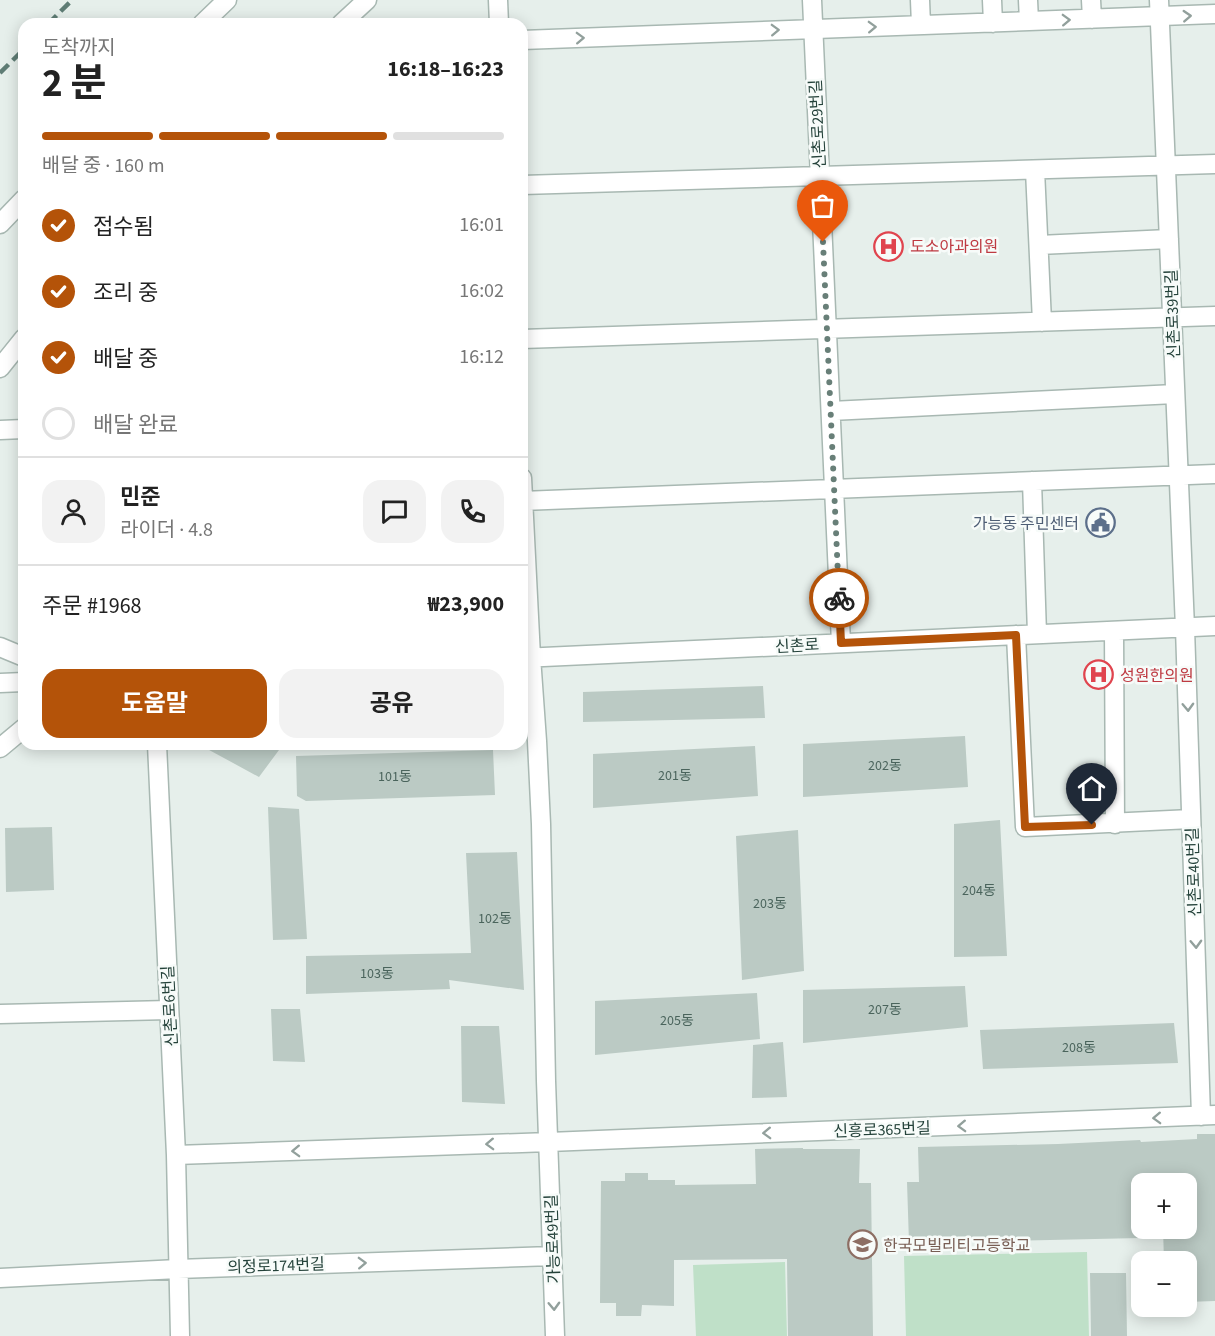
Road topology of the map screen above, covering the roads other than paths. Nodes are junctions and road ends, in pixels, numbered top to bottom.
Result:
1 (227, 0) edge
2 (367, 0) edge
3 (498, 0) edge
4 (812, 0) edge
5 (920, 0) edge
6 (992, 0) edge
7 (1028, 0) edge
8 (1091, 0) edge
9 (1160, 8) edge
10 (1215, 14) edge
11 (208, 18) edge
12 (348, 18) edge
13 (500, 18) edge
14 (1092, 19) junction
15 (1029, 21) junction
16 (993, 23) junction
17 (921, 25) junction
18 (813, 29) junction
19 (528, 40) edge
20 (1215, 164) edge
21 (1166, 166) junction
22 (1035, 170) junction
23 (820, 176) junction
24 (528, 185) edge
25 (18, 205) edge
26 (0, 224) edge
27 (1169, 239) junction
28 (1039, 245) junction
29 (1215, 316) edge
30 (1172, 318) junction
31 (1042, 322) junction
32 (827, 329) junction
33 (528, 339) edge
34 (18, 346) edge
35 (0, 368) edge
36 (1175, 394) junction
37 (831, 411) junction
38 (18, 429) edge
39 (0, 430) edge
40 (1215, 474) edge
41 (1179, 475) junction
42 (1032, 481) junction
43 (834, 489) junction
44 (528, 501) edge
45 (1215, 626) edge
46 (1185, 628) junction
47 (1114, 631) junction
48 (1037, 634) junction
49 (1016, 635) junction
50 (841, 643) junction
51 (0, 647) edge
52 (18, 654) edge
53 (528, 658) edge
54 (528, 666) edge
55 (18, 682) edge
56 (0, 684) edge
57 (18, 733) edge
58 (0, 748) edge
59 (157, 750) edge
60 (1191, 819) junction
61 (1115, 824) junction
62 (169, 1010) junction
63 (0, 1014) edge
64 (1208, 1116) edge
65 (549, 1142) junction
66 (176, 1155) junction
67 (552, 1256) junction
68 (178, 1269) junction
69 (0, 1278) edge
70 (180, 1336) edge
71 (555, 1336) edge

1 - 11 street
2 - 12 street
3 - 13 street
4 - 18 street, 신촌로29번길
5 - 17 street
6 - 16 street
7 - 15 street
8 - 14 street
9 -> 10 street
9 - 14 street
9 - 21 street, 신촌로39번길
15 -> 14 street
15 - 16 street
16 - 17 street
18 -> 17 street
19 -> 18 street
18 - 23 street, 신촌로29번길
20 - 21 street
21 - 22 street
21 - 27 street, 신촌로39번길
22 - 23 street
22 - 28 street
23 - 24 street
23 - 32 street, 신촌로29번길
25 - 26 street
27 - 28 street
27 - 30 street, 신촌로39번길
28 - 31 street
29 - 30 street
30 - 31 street
30 - 36 street, 신촌로39번길
31 - 32 street
32 - 33 street
32 - 37 street, 신촌로29번길
34 - 35 street
36 - 37 street
36 - 41 street, 신촌로39번길
37 - 43 street, 신촌로29번길
38 - 39 street
40 - 41 street
41 - 42 street
41 - 46 street, 신촌로39번길
42 - 43 street
42 - 48 street
43 - 44 street
43 - 50 street, 신촌로29번길
45 - 46 street, 신촌로
46 - 47 street, 신촌로
46 -> 60 street, 신촌로40번길
47 - 48 street, 신촌로
47 - 61 street
48 - 49 street, 신촌로
49 - 50 street, 신촌로
49 - 61 street
50 - 53 street, 신촌로
51 - 52 street
54 - 65 street, 가능로49번길
55 - 56 street
57 - 58 street
59 - 62 street, 신촌로6번길
60 - 61 street
60 -> 64 street, 신촌로40번길
62 - 63 street
62 - 66 street, 신촌로6번길
64 -> 65 street, 신흥로365번길
65 -> 66 street, 신흥로365번길
65 - 67 street, 가능로49번길
66 - 68 street, 신촌로6번길
68 -> 67 street, 의정로174번길
67 -> 71 street, 가능로49번길
68 - 69 street, 의정로174번길
68 - 70 street, 신촌로6번길

